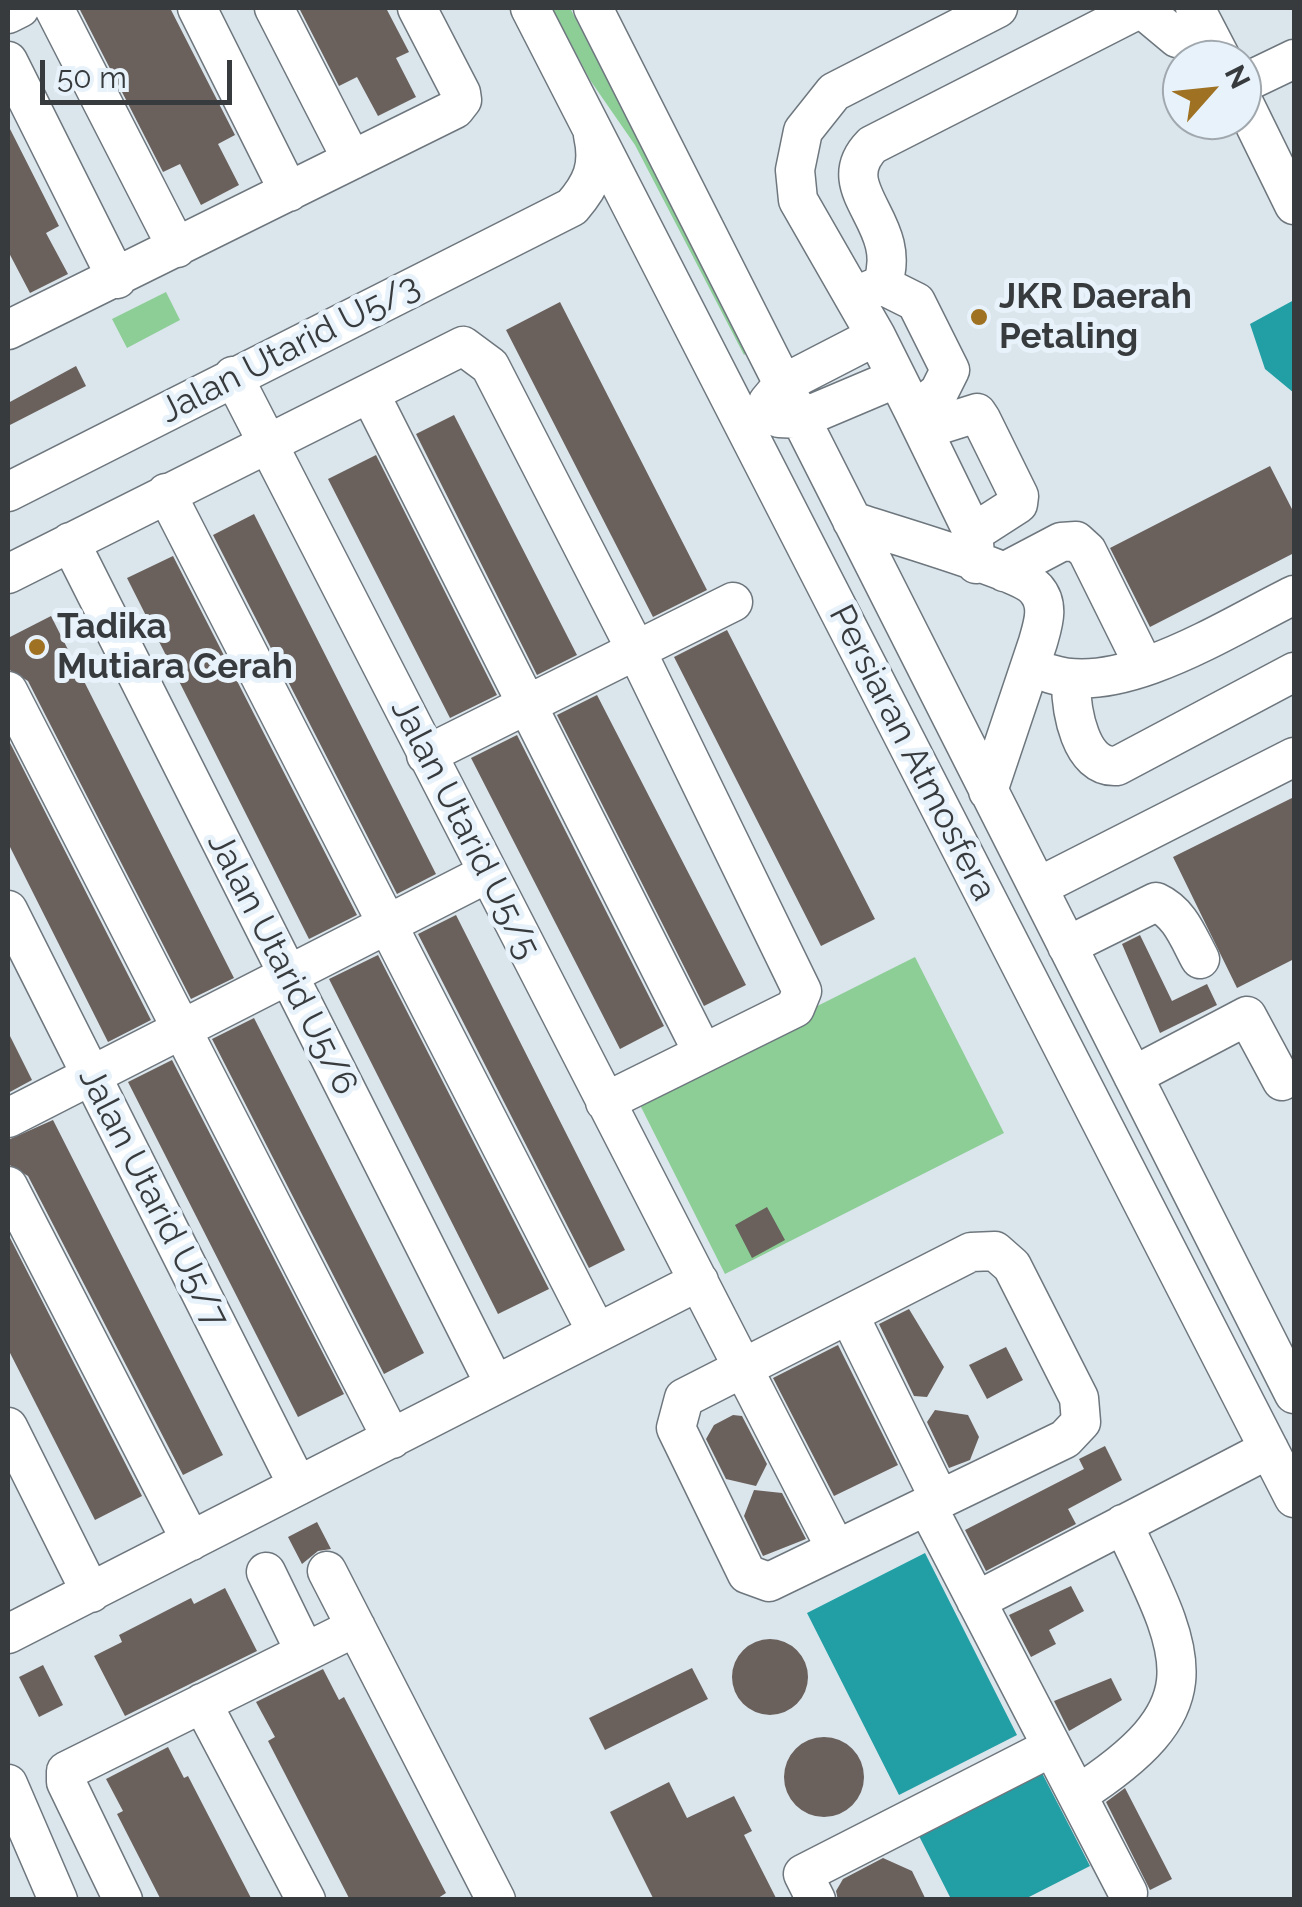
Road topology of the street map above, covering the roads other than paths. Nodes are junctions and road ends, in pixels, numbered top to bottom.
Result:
1 (20, 8) edge
2 (54, 8) edge
3 (197, 8) edge
4 (274, 8) edge
5 (417, 8) edge
6 (530, 8) edge
7 (593, 8) edge
8 (998, 8) edge
9 (1141, 8) edge
10 (8, 14) edge
11 (1208, 33) edge
12 (1294, 60) edge
13 (8, 61) edge
14 (1262, 75) edge
15 (591, 123) junction
16 (1262, 135) edge
17 (352, 160) junction
18 (1290, 185) edge
19 (289, 192) junction
20 (572, 207) junction
21 (650, 238) junction
22 (177, 248) junction
23 (117, 278) junction
24 (868, 291) junction
25 (8, 330) edge
26 (876, 336) junction
27 (234, 376) junction
28 (897, 378) junction
29 (370, 394) junction
30 (768, 413) junction
31 (919, 421) junction
32 (269, 442) junction
33 (8, 492) edge
34 (166, 494) junction
35 (852, 521) junction
36 (70, 542) junction
37 (984, 556) junction
38 (8, 574) edge
39 (1294, 595) edge
40 (733, 602) dead end
41 (636, 650) junction
42 (1144, 666) junction
43 (1028, 667) junction
44 (1294, 672) edge
45 (1071, 680) junction
46 (8, 691) edge
47 (527, 704) junction
48 (426, 754) junction
49 (1294, 757) edge
50 (988, 791) junction
51 (486, 874) junction
52 (1038, 888) junction
53 (8, 910) edge
54 (386, 925) junction
55 (1067, 946) junction
56 (1200, 959) dead end
57 (288, 975) junction
58 (182, 1029) junction
59 (703, 1053) junction
60 (91, 1075) junction
61 (1133, 1076) junction
62 (1282, 1081) dead end
63 (605, 1102) junction
64 (8, 1118) edge
65 (8, 1186) edge
66 (698, 1282) junction
67 (849, 1314) junction
68 (597, 1333) junction
69 (743, 1368) junction
70 (495, 1386) junction
71 (1294, 1394) edge
72 (8, 1427) edge
73 (392, 1438) junction
74 (1270, 1449) junction
75 (298, 1486) junction
76 (1294, 1498) edge
77 (934, 1502) junction
78 (1123, 1524) junction
79 (191, 1542) junction
80 (836, 1549) junction
81 (327, 1570) dead end
82 (266, 1572) dead end
83 (91, 1593) junction
84 (976, 1601) junction
85 (356, 1626) junction
86 (8, 1634) edge
87 (305, 1652) junction
88 (202, 1704) junction
89 (1052, 1747) junction
90 (8, 1784) edge
91 (1077, 1794) junction
92 (1128, 1893) dead end
93 (58, 1900) edge
94 (123, 1900) edge
95 (306, 1900) edge
96 (496, 1900) edge
97 (816, 1900) edge

1 - 10 street
2 - 22 street
3 - 19 street
4 - 17 street
5 - 17 street
6 - 15 street, Persiaran Atmosfera
7 - 30 street, Persiaran Atmosfera
8 - 24 street
9 - 11 street
9 - 24 street
12 - 14 street
13 - 23 street
15 - 20 street
15 - 21 street, Persiaran Atmosfera
16 - 18 street
17 - 19 street
19 - 22 street
20 - 21 street
20 - 27 street, Jalan Utarid U5/3
21 - 30 street, Persiaran Atmosfera
22 - 23 street
23 - 25 street
24 - 26 street
24 - 31 street
26 - 28 street
26 - 30 street
27 - 32 street, Jalan Utarid U5/5
27 - 33 street, Jalan Utarid U5/3
28 - 30 street
28 - 31 street
29 - 32 street
29 - 41 street
29 - 47 street
30 - 35 street, Persiaran Atmosfera
30 - 74 street, Persiaran Atmosfera
31 - 37 street
31 - 37 street
32 - 34 street
32 - 48 street, Jalan Utarid U5/5
34 - 36 street
34 - 54 street
35 - 37 street
35 - 50 street, Persiaran Atmosfera
36 - 38 street
36 - 57 street, Jalan Utarid U5/6
37 - 42 street
37 - 43 street
39 - 42 street
40 - 41 street
41 - 47 street
41 - 59 street
42 - 45 street
43 - 45 street
43 - 50 street
44 - 45 street
46 - 58 street
47 - 48 street
47 - 59 street
48 - 51 street, Jalan Utarid U5/5
49 - 52 street
50 - 52 street, Persiaran Atmosfera
51 - 54 street
51 - 63 street, Jalan Utarid U5/5
52 - 55 street, Persiaran Atmosfera
53 - 60 street, Jalan Utarid U5/7
54 - 57 street
54 - 68 street
55 - 56 street
55 - 61 street, Persiaran Atmosfera
57 - 58 street
57 - 70 street, Jalan Utarid U5/6
58 - 60 street
58 - 73 street
59 - 63 street
60 - 64 street
60 - 75 street, Jalan Utarid U5/7
61 - 62 street
61 - 71 street, Persiaran Atmosfera
63 - 66 street, Jalan Utarid U5/5
65 - 79 street
66 - 68 street
66 - 69 street, Jalan Utarid U5/5
67 - 69 street
67 - 77 street
67 - 77 street
68 - 70 street
69 - 80 street, Jalan Utarid U5/5
69 - 80 street
70 - 73 street
72 - 83 street
73 - 75 street
74 - 76 street, Persiaran Atmosfera
74 - 78 street
75 - 79 street
77 - 80 street
77 - 84 street
78 - 84 street
78 - 91 street
79 - 83 street
81 - 85 street
82 - 87 street
83 - 86 street
84 - 89 street
85 - 87 street
85 - 96 street
87 - 88 street
88 - 94 street
88 - 95 street
89 - 91 street
89 - 97 street
90 - 93 street
91 - 92 street

